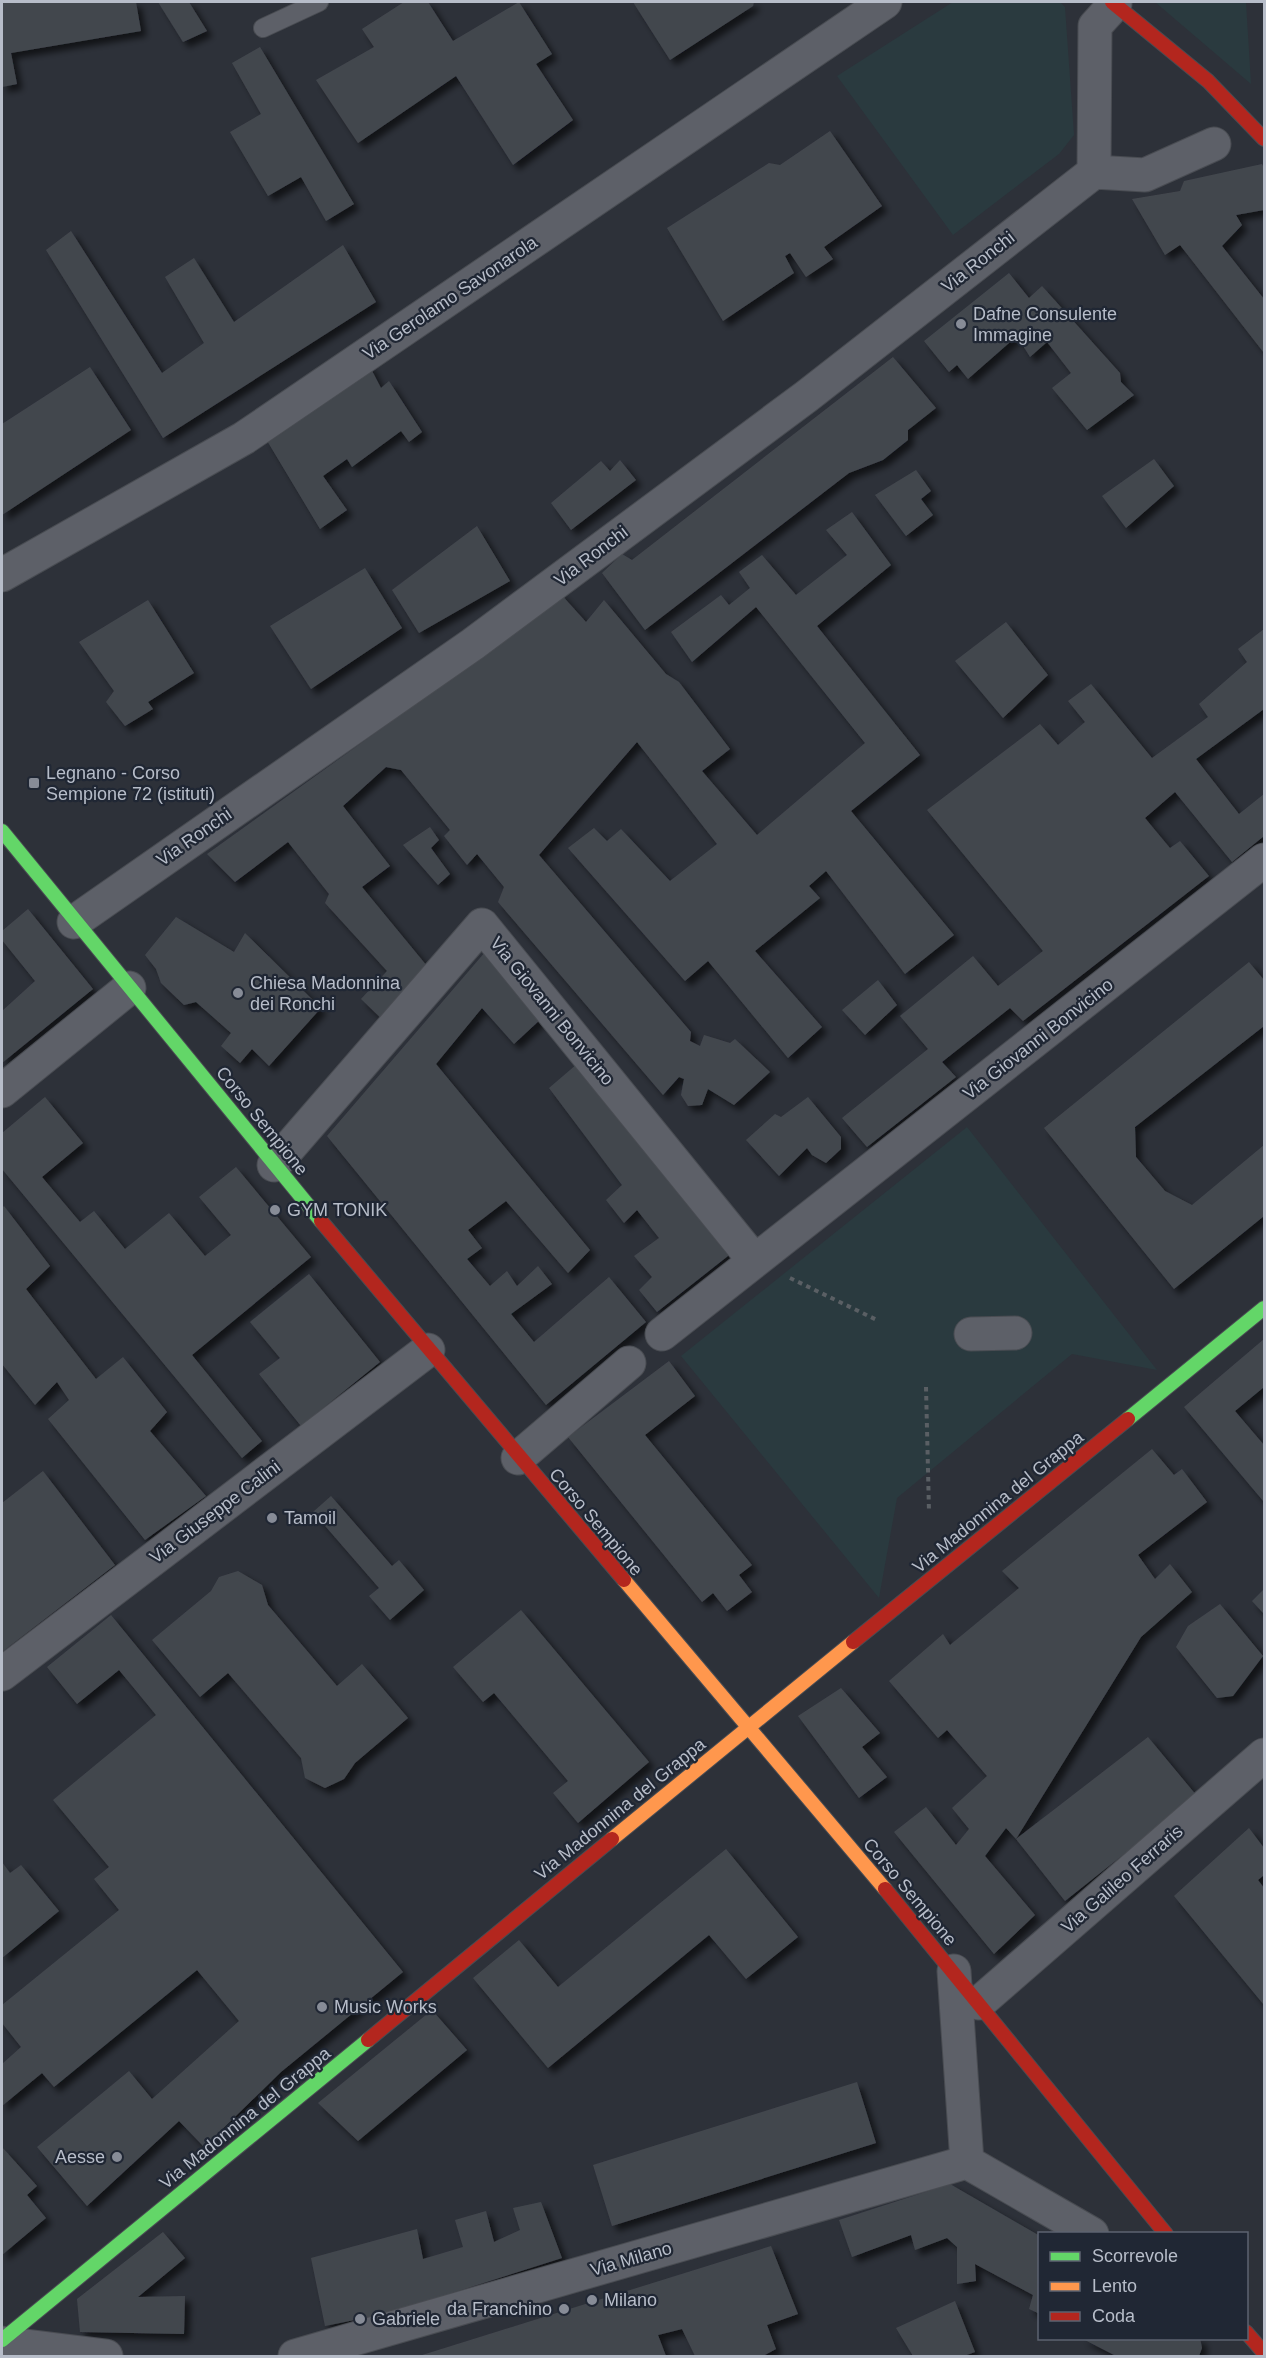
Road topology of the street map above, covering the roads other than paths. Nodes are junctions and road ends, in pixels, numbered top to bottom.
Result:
1 (319, 2) edge
2 (885, 2) edge
3 (1114, 3) edge
4 (263, 28) dead end
5 (1264, 139) edge
6 (1214, 144) dead end
7 (1094, 172) junction
8 (2, 575) edge
9 (2, 831) edge
10 (1264, 860) edge
11 (74, 922) junction
12 (129, 987) junction
13 (2, 1091) edge
14 (274, 1165) junction
15 (754, 1260) junction
16 (1264, 1308) edge
17 (1015, 1333) dead end
18 (662, 1334) dead end
19 (971, 1334) dead end
20 (428, 1350) junction
21 (629, 1363) dead end
22 (518, 1458) junction
23 (2, 1674) edge
24 (747, 1728) junction
25 (1264, 1755) edge
26 (954, 1971) junction
27 (979, 2003) junction
28 (967, 2162) junction
29 (1089, 2232) edge
30 (1164, 2232) edge
31 (2, 2342) edge
32 (106, 2356) edge
33 (296, 2356) edge

1 - 4 lane
2 - 8 street, Via Gerolamo Savonarola
3 - 5 main road
3 - 7 street
6 - 7 street
7 - 11 street, Via Ronchi
9 - 11 main road, Corso Sempione
10 - 15 street, Via Giovanni Bonvicino
11 - 12 main road, Corso Sempione
12 - 13 street
12 - 14 main road, Corso Sempione
14 - 15 street, Via Giovanni Bonvicino
14 - 20 main road, Corso Sempione
15 - 18 street, Via Giovanni Bonvicino
16 - 24 main road, Via Madonnina del Grappa
17 - 19 street
20 - 22 main road, Corso Sempione
20 - 23 street, Via Giuseppe Calini
21 - 22 street
22 - 24 main road, Corso Sempione
24 - 26 main road, Corso Sempione
24 - 31 main road, Via Madonnina del Grappa
25 - 27 street, Via Galileo Ferraris
26 - 27 main road, Corso Sempione
26 - 28 street
27 - 30 main road, Corso Sempione
28 - 29 street
28 - 33 street, Via Milano
31 - 32 street

